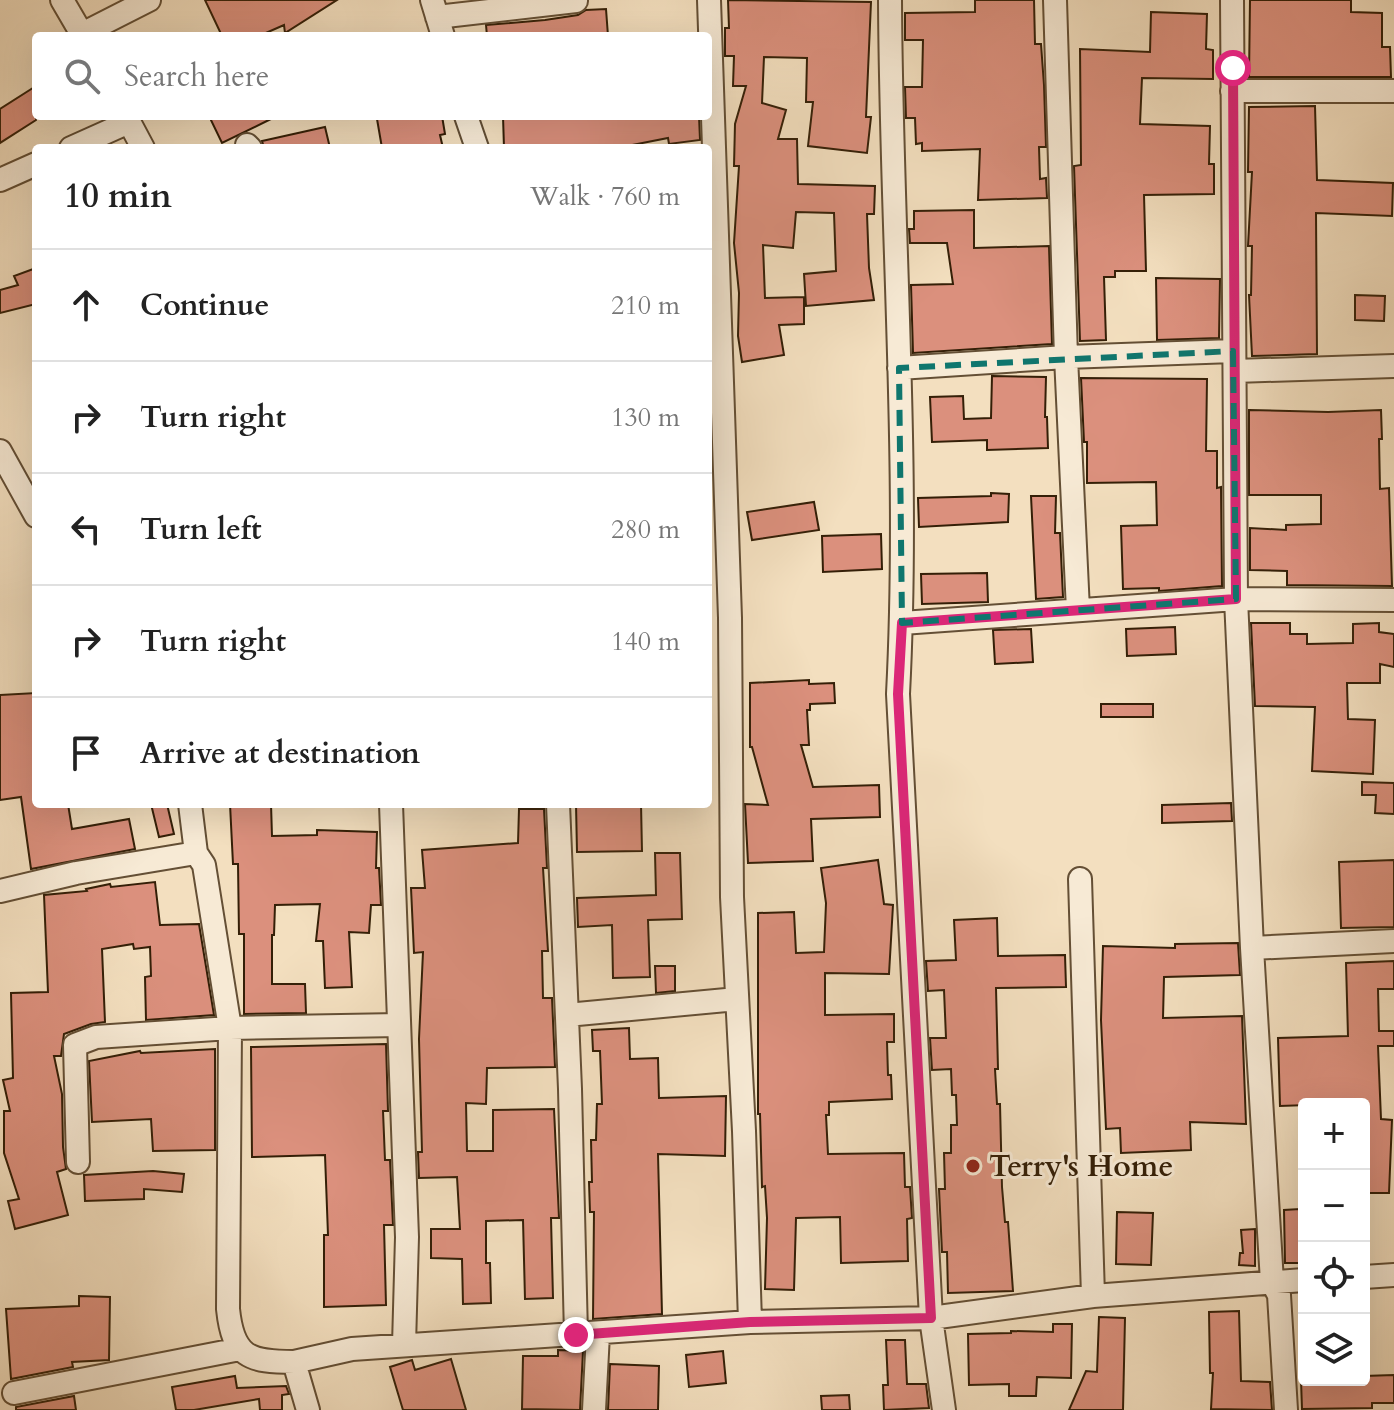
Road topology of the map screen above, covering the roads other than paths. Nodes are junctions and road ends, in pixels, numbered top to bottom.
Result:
1 (62, 0) edge
2 (149, 0) edge
3 (709, 0) edge
4 (890, 0) edge
5 (1055, 0) edge
6 (1232, 0) edge
7 (576, 1) edge
8 (437, 18) edge
9 (81, 32) edge
10 (89, 32) edge
11 (710, 32) edge
12 (1232, 91) junction
13 (1394, 91) edge
14 (125, 120) edge
15 (128, 120) edge
16 (467, 120) edge
17 (711, 120) edge
18 (79, 144) edge
19 (141, 144) edge
20 (476, 144) edge
21 (712, 144) edge
22 (712, 162) edge
23 (32, 166) edge
24 (0, 180) edge
25 (1066, 357) junction
26 (1234, 361) junction
27 (1394, 366) edge
28 (899, 368) junction
29 (716, 378) edge
30 (0, 451) edge
31 (32, 509) edge
32 (1236, 599) junction
33 (1394, 600) edge
34 (1078, 610) junction
35 (902, 623) junction
36 (190, 808) edge
37 (391, 808) edge
38 (558, 808) edge
39 (196, 853) junction
40 (1080, 879) dead end
41 (0, 891) edge
42 (1394, 941) edge
43 (1252, 948) junction
44 (737, 999) junction
45 (567, 1015) junction
46 (399, 1025) junction
47 (230, 1028) junction
48 (78, 1162) dead end
49 (1394, 1275) edge
50 (1370, 1277) edge
51 (1298, 1280) edge
52 (1272, 1282) junction
53 (1093, 1296) junction
54 (931, 1318) junction
55 (750, 1322) junction
56 (587, 1334) junction
57 (404, 1345) junction
58 (240, 1349) junction
59 (294, 1362) junction
60 (14, 1393) dead end
61 (308, 1410) edge
62 (594, 1410) edge
63 (944, 1410) edge
64 (1286, 1410) edge

1 - 9 street
2 - 10 street
3 - 11 street
4 - 28 street
5 - 25 street
6 - 12 street
7 - 8 street
12 - 13 street
12 - 26 street
14 - 18 street
15 - 19 street
16 - 20 street
17 - 21 street
22 - 29 street
23 - 24 street
25 - 26 street
25 - 28 street
25 - 34 street
26 - 27 street
26 - 32 street
28 - 35 street
29 - 44 street
30 - 31 street
32 - 33 street
32 - 34 street
32 - 43 street
34 - 35 street
35 - 54 street
36 - 39 street
37 - 46 street
38 - 45 street
39 - 41 street
39 - 47 street
40 - 53 street
42 - 43 street
43 - 52 street
44 - 45 street
44 - 55 street
45 - 56 street
46 - 47 street
46 - 57 street
47 - 48 street
47 - 58 street
49 - 50 street
51 - 52 street
52 - 53 street
52 - 64 street
53 - 54 street
54 - 55 street
54 - 63 street
55 - 56 street
56 - 57 street
56 - 62 street
57 - 59 street
58 - 59 street
58 - 60 street
59 - 61 street

